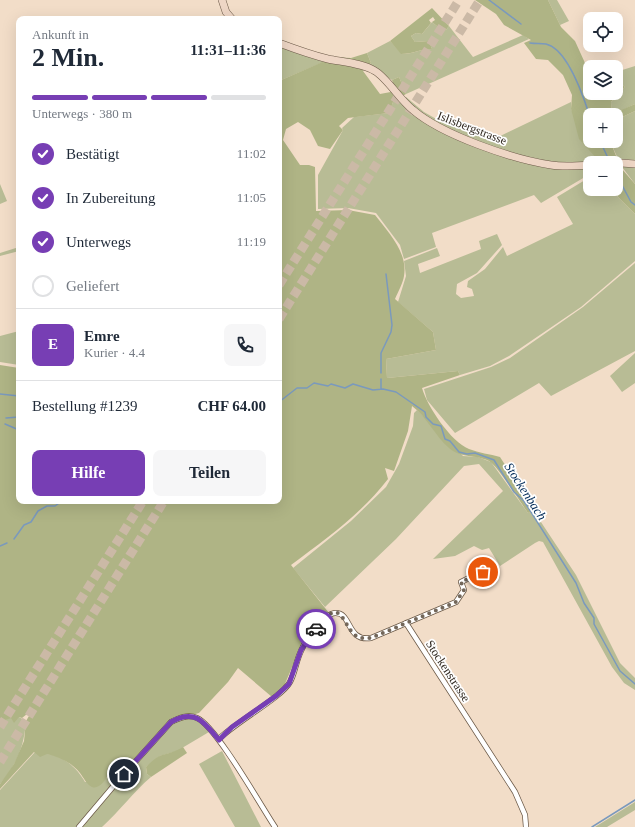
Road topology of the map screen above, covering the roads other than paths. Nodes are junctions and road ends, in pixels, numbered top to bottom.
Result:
1 (222, 0) edge
2 (229, 16) edge
3 (282, 44) edge
4 (623, 163) edge
5 (635, 164) edge
6 (583, 165) edge
7 (493, 566) dead end
8 (406, 623) junction
9 (219, 740) junction
10 (79, 827) edge
11 (275, 827) edge
12 (526, 827) edge

1 - 2 street
3 - 6 street, Islisbergstrasse
4 - 5 street
7 - 8 street
8 - 9 street
8 - 12 street, Stockenstrasse
9 - 10 street
9 - 11 street

